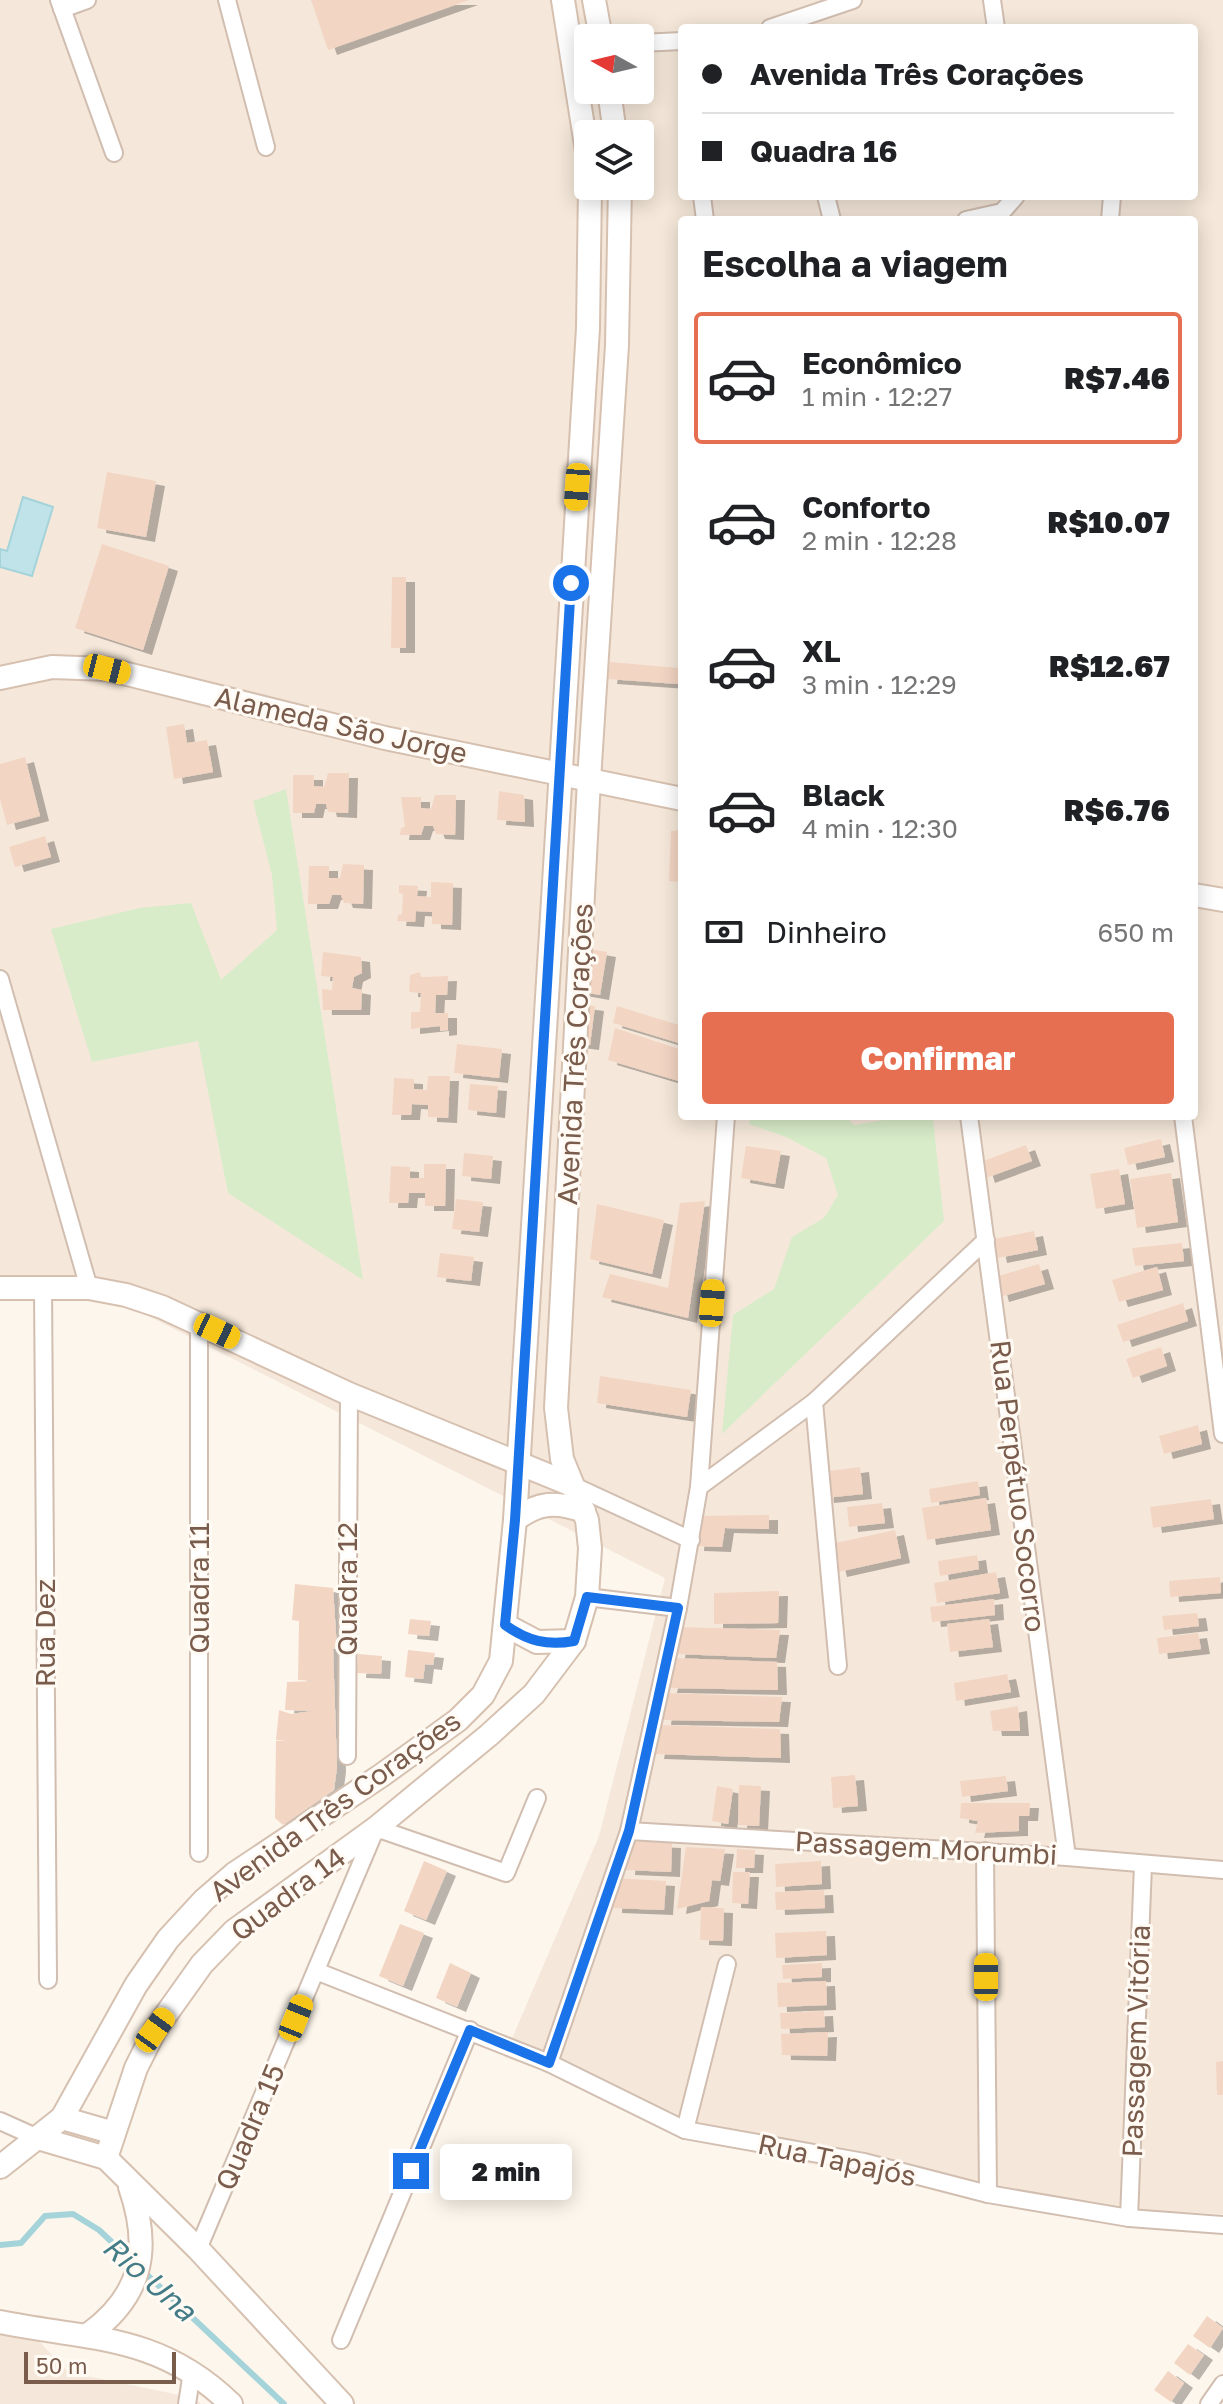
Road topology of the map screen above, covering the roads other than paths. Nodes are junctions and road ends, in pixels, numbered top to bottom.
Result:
1 (87, 0) edge
2 (227, 0) edge
3 (563, 0) edge
4 (594, 0) edge
5 (853, 0) edge
6 (992, 0) edge
7 (60, 5) edge
8 (598, 24) edge
9 (785, 24) edge
10 (995, 24) edge
11 (678, 41) edge
12 (654, 42) edge
13 (605, 104) edge
14 (584, 118) joint
15 (266, 147) dead end
16 (114, 153) dead end
17 (590, 200) edge
18 (620, 200) edge
19 (1012, 200) edge
20 (984, 216) edge
21 (0, 678) edge
22 (559, 774) junction
23 (589, 780) junction
24 (678, 798) edge
25 (1198, 896) edge
26 (1223, 900) edge
27 (0, 979) edge
28 (726, 1120) edge
29 (970, 1120) edge
30 (1184, 1120) edge
31 (986, 1240) junction
32 (43, 1287) junction
33 (0, 1288) edge
34 (89, 1288) junction
35 (199, 1323) junction
36 (349, 1394) junction
37 (814, 1402) junction
38 (1223, 1434) edge
39 (519, 1464) junction
40 (572, 1485) junction
41 (699, 1487) junction
42 (584, 1511) junction
43 (515, 1520) junction
44 (691, 1540) junction
45 (587, 1597) junction
46 (678, 1608) junction
47 (505, 1625) junction
48 (574, 1641) junction
49 (838, 1666) dead end
50 (347, 1756) dead end
51 (537, 1798) dead end
52 (376, 1828) junction
53 (629, 1831) junction
54 (985, 1851) junction
55 (199, 1853) dead end
56 (1067, 1857) junction
57 (1143, 1865) junction
58 (1223, 1870) edge
59 (727, 1964) dead end
60 (316, 1971) junction
61 (48, 1980) dead end
62 (470, 2030) junction
63 (549, 2063) junction
64 (62, 2118) junction
65 (0, 2121) edge
66 (685, 2130) junction
67 (114, 2133) junction
68 (38, 2138) junction
69 (106, 2158) junction
70 (0, 2167) edge
71 (129, 2182) junction
72 (988, 2194) junction
73 (1129, 2218) junction
74 (1223, 2225) edge
75 (198, 2249) junction
76 (2, 2321) edge
77 (89, 2334) junction
78 (341, 2340) dead end
79 (192, 2372) junction
80 (1223, 2384) edge
81 (187, 2404) edge
82 (231, 2404) edge
83 (342, 2404) edge
84 (1209, 2404) edge

1 - 7 street
2 - 15 street
3 - 14 street
4 - 8 street
5 - 9 street
6 - 10 street
7 - 16 street
11 - 12 street
13 - 14 street
17 - 22 street, Avenida Três Corações
18 - 23 street, Avenida Três Corações
19 - 20 street
21 - 22 street, Alameda São Jorge
22 - 23 street, Alameda São Jorge
22 - 39 street, Avenida Três Corações
23 - 24 street, Alameda São Jorge
23 - 40 street, Avenida Três Corações
25 - 26 street
27 - 34 street
28 - 41 street
29 - 31 street, Rua Perpétuo Socorro
30 - 38 street
31 - 37 street
31 - 56 street, Rua Perpétuo Socorro
32 - 33 street
32 - 34 street
32 - 61 street, Rua Dez
34 - 35 street
35 - 36 street
35 - 55 street, Quadra 11
36 - 39 street
36 - 50 street, Quadra 12
37 - 41 street
37 - 49 street
39 - 40 street
39 - 43 street, Avenida Três Corações
40 - 42 street, Avenida Três Corações
40 - 44 street
41 - 44 street
42 - 43 street
42 - 45 street, Avenida Três Corações
43 - 47 street, Avenida Três Corações
44 - 46 street
45 - 46 street
45 - 48 street, Avenida Três Corações
46 - 53 street
47 - 48 street
47 - 64 street, Avenida Três Corações
48 - 52 street, Avenida Três Corações
51 - 52 street
52 - 60 street, Quadra 15
52 - 67 street, Quadra 14
53 - 54 street, Passagem Morumbi
53 - 63 street
54 - 56 street, Passagem Morumbi
54 - 72 street
56 - 57 street, Passagem Morumbi
57 - 58 street, Passagem Morumbi
57 - 73 street, Passagem Vitória
59 - 66 street
60 - 62 street, Rua Tapajós
60 - 75 street, Quadra 15
62 - 63 street, Rua Tapajós
62 - 78 street
63 - 66 street, Rua Tapajós
64 - 67 street
64 - 68 street, Avenida Três Corações
65 - 68 street
66 - 72 street, Rua Tapajós
67 - 69 street, Quadra 14
68 - 69 street
68 - 70 street, Avenida Três Corações
69 - 71 street
71 - 75 street
71 - 77 street
72 - 73 street, Rua Tapajós
73 - 74 street, Rua Tapajós
75 - 83 street
76 - 77 street
77 - 79 street
79 - 81 street
79 - 82 street
80 - 84 street

